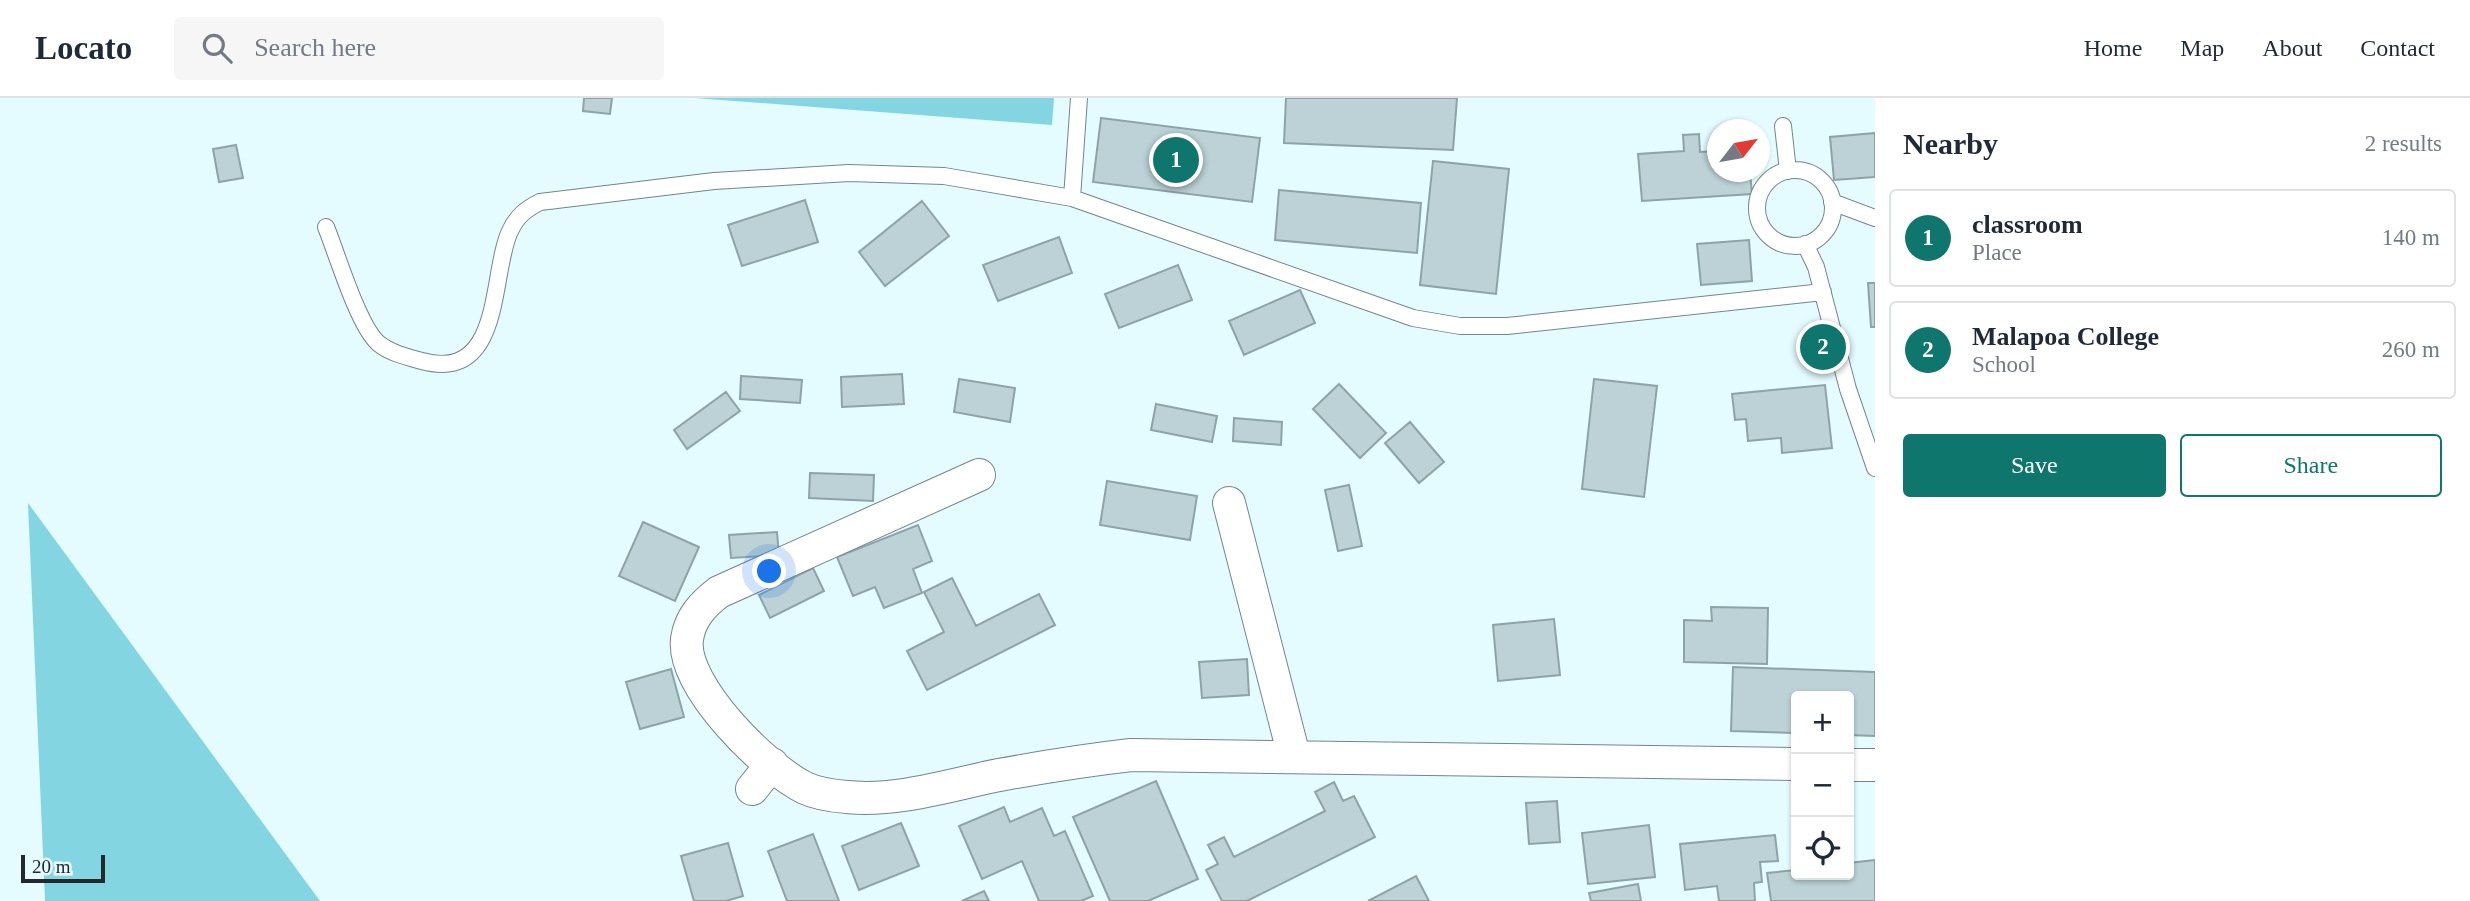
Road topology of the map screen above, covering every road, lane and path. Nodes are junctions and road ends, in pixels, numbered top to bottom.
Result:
1 (1079, 98) edge
2 (1783, 125) dead end
3 (1788, 171) junction
4 (1072, 198) junction
5 (1832, 202) junction
6 (1875, 218) edge
7 (326, 227) dead end
8 (1805, 244) junction
9 (1823, 292) junction
10 (1875, 468) edge
11 (979, 475) dead end
12 (1229, 503) dead end
13 (1294, 756) junction
14 (772, 764) junction
15 (1791, 764) edge
16 (1854, 765) edge
17 (1875, 765) edge
18 (752, 789) dead end

1 - 4 lane
2 - 3 lane
3 - 5 lane
3 - 8 lane
4 - 7 lane
4 - 9 lane
5 - 6 lane
5 - 8 lane
8 - 9 lane
9 - 10 lane
11 - 14 street
12 - 13 street
13 - 14 street
13 - 15 street
14 - 18 street
16 - 17 street

